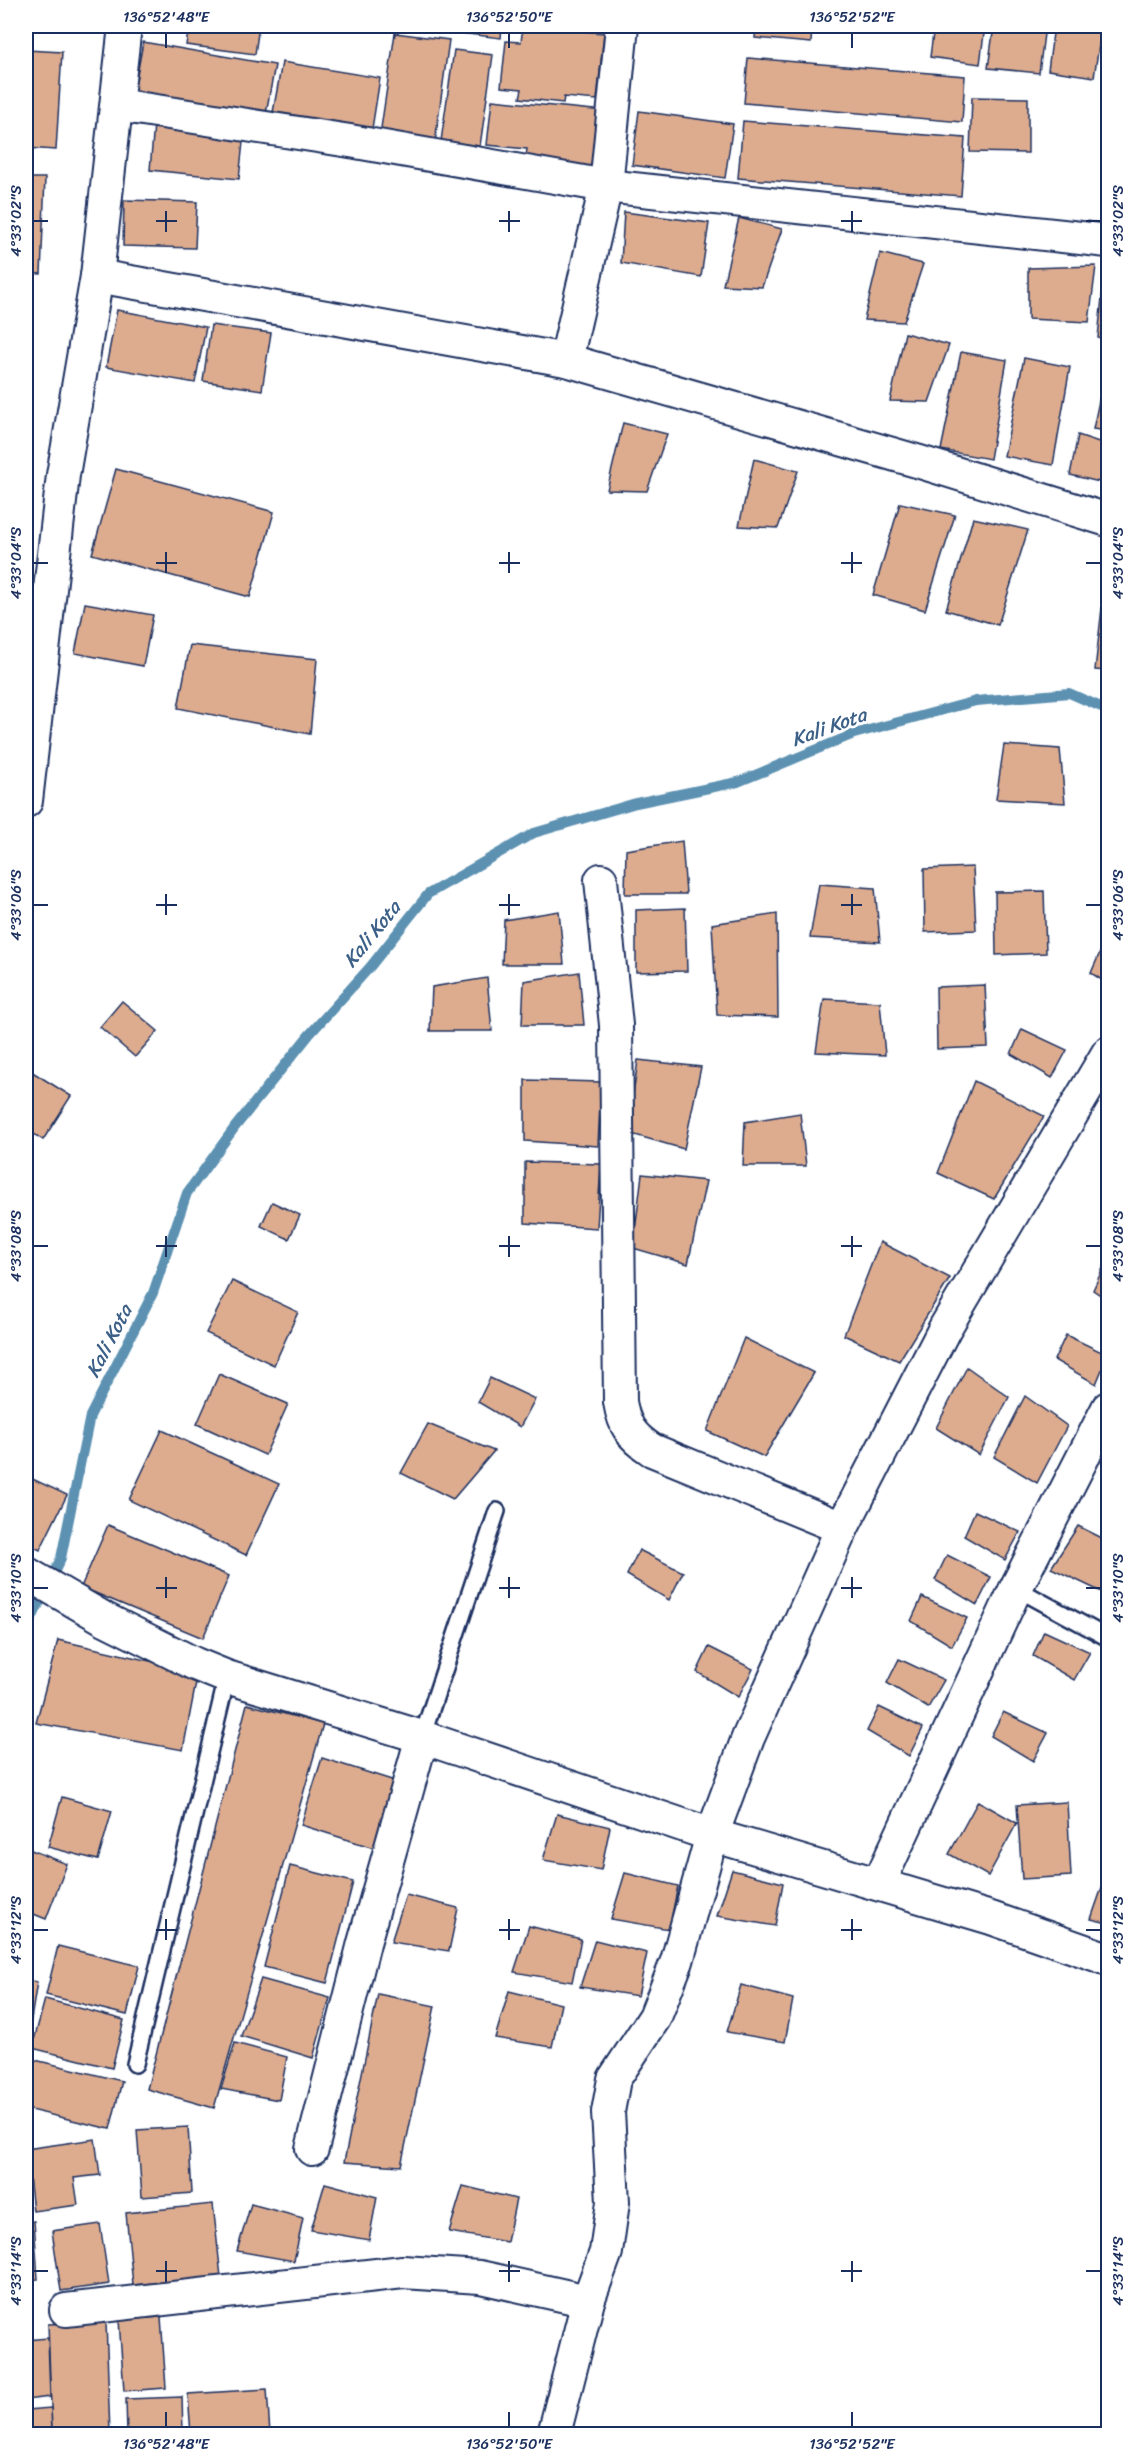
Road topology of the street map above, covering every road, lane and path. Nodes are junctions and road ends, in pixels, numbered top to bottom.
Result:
1 (125, 26) edge
2 (622, 26) edge
3 (117, 105) junction
4 (606, 186) junction
5 (1108, 241) edge
6 (97, 276) junction
7 (566, 360) junction
8 (1108, 520) edge
9 (38, 582) edge
10 (26, 801) edge
11 (601, 880) dead end
12 (1108, 1053) edge
13 (1108, 1408) edge
14 (497, 1511) dead end
15 (842, 1528) junction
16 (30, 1576) edge
17 (1016, 1588) junction
18 (1108, 1638) edge
19 (227, 1677) junction
20 (422, 1737) junction
21 (712, 1835) junction
22 (879, 1883) junction
23 (1108, 1959) edge
24 (135, 2064) dead end
25 (312, 2149) dead end
26 (588, 2301) junction
27 (66, 2310) dead end
28 (554, 2434) edge

1 - 3 street
2 - 4 street
3 - 4 street
3 - 6 street
4 - 5 street
4 - 7 street
6 - 7 street
6 - 9 street
7 - 8 street
9 - 10 street
11 - 15 street
12 - 15 street
13 - 17 street
14 - 20 lane
15 - 21 street
16 - 19 street
17 - 18 lane
17 - 22 street
19 - 20 street
19 - 24 lane
20 - 21 street
20 - 25 street
21 - 22 street
21 - 26 street
22 - 23 street
26 - 27 street
26 - 28 street

